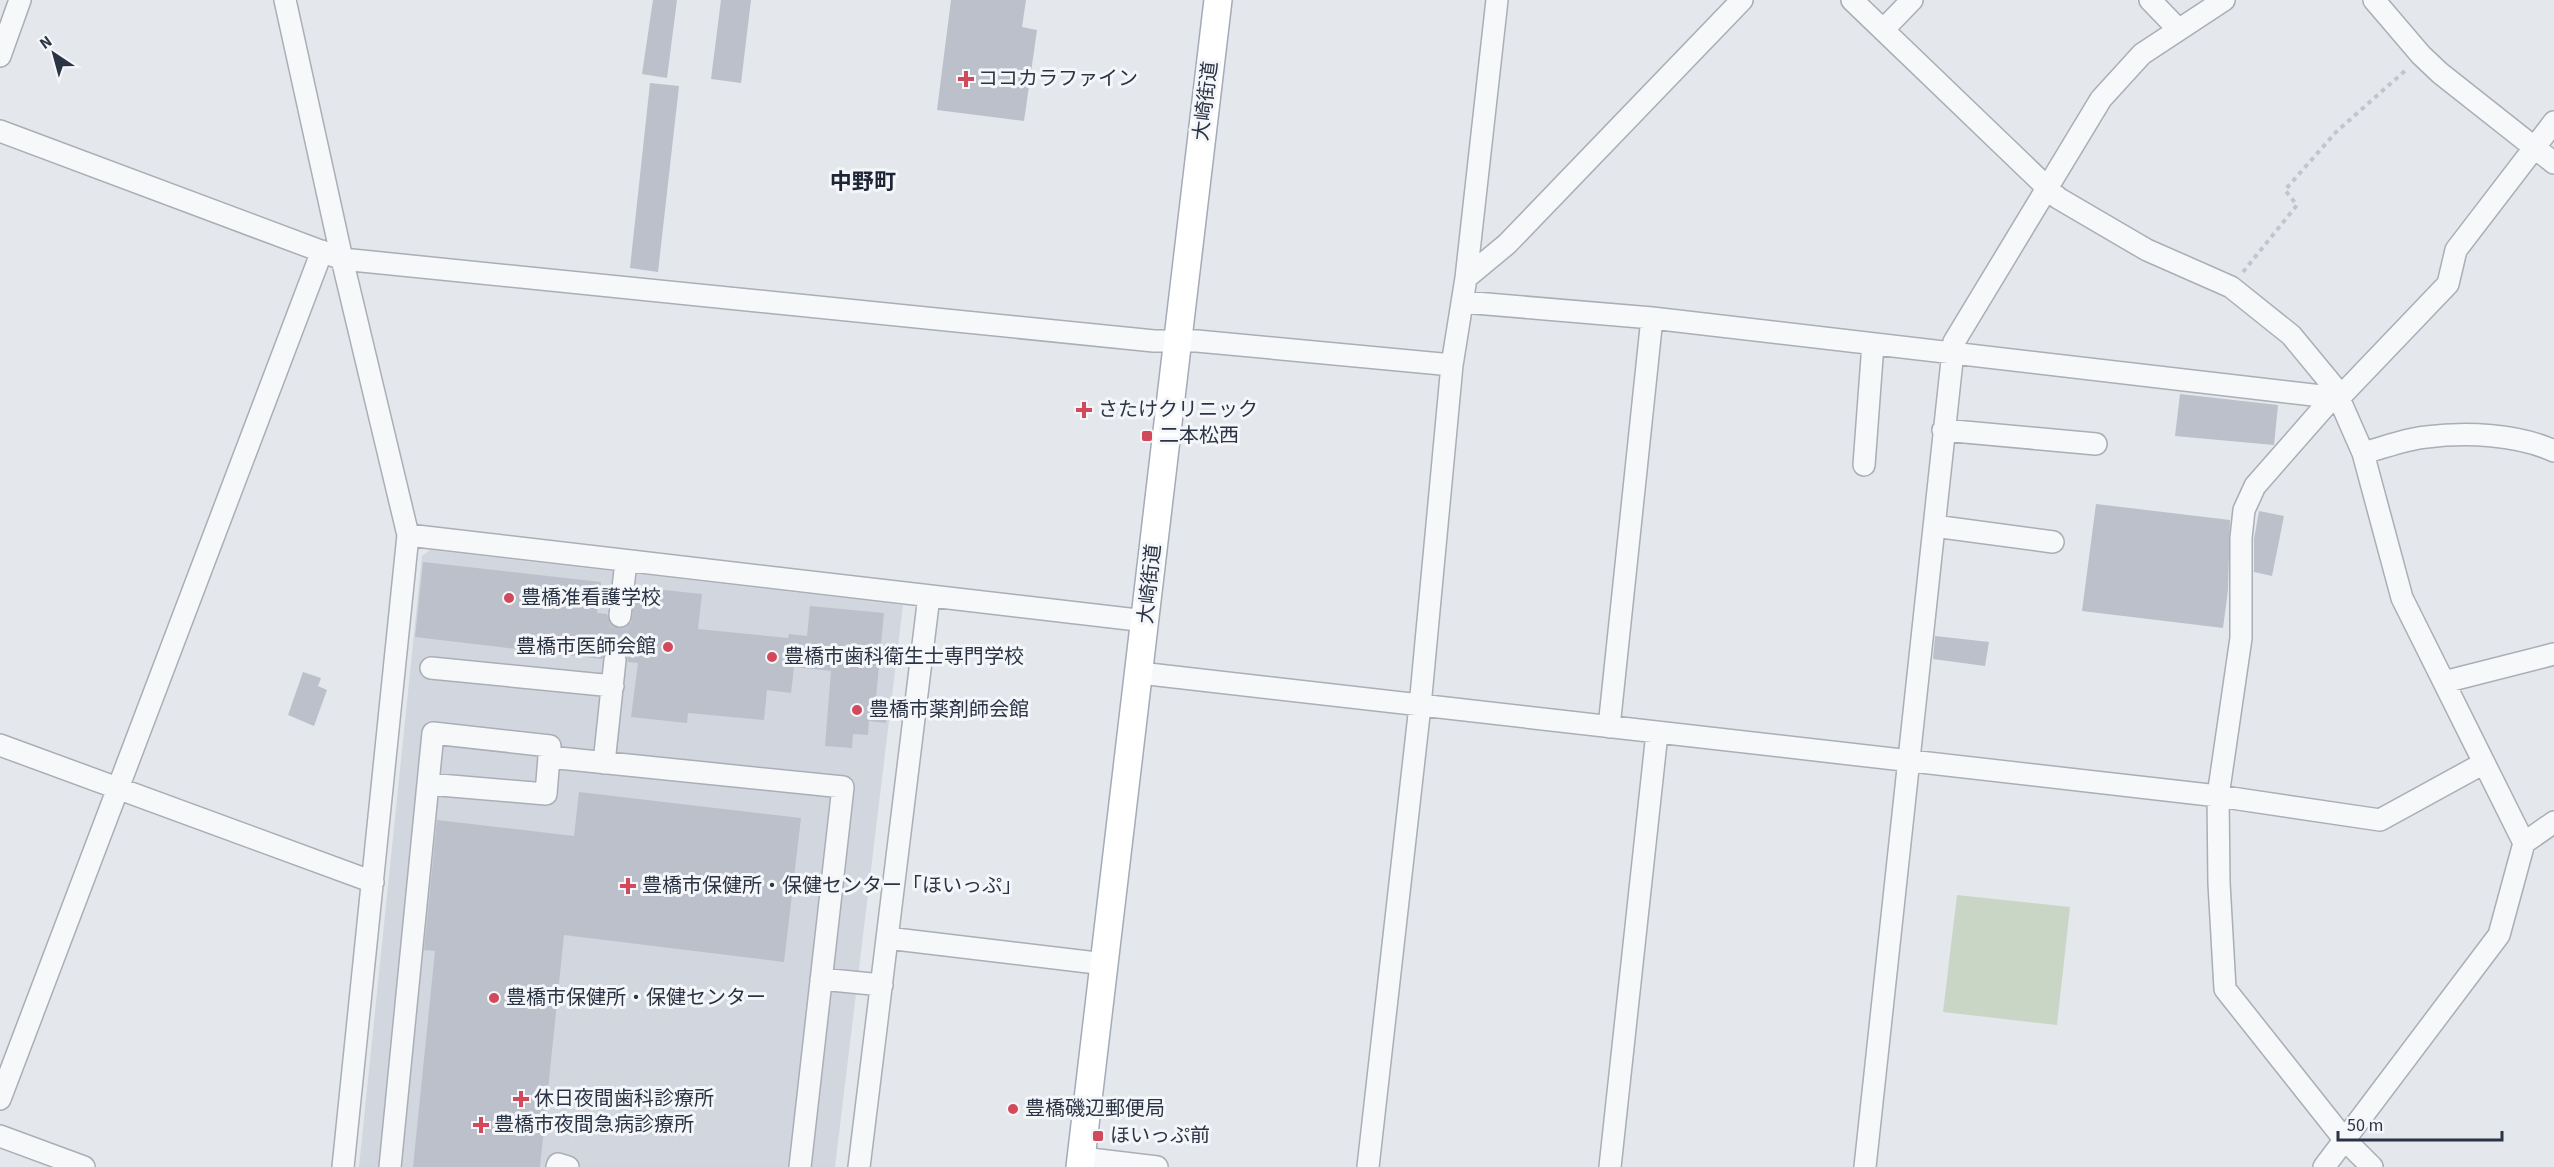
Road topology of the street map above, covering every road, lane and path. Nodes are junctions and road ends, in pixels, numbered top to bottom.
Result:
1 (20, 0) edge
2 (285, 0) edge
3 (1218, 0) edge
4 (1497, 0) edge
5 (1742, 0) edge
6 (1852, 0) edge
7 (1912, 0) edge
8 (2150, 0) edge
9 (2224, 0) edge
10 (2374, 0) edge
11 (2178, 29) junction
12 (1883, 30) junction
13 (0, 56) edge
14 (2421, 56) junction
15 (2554, 122) edge
16 (0, 131) edge
17 (2534, 148) junction
18 (2554, 163) edge
19 (2048, 190) junction
20 (322, 251) junction
21 (342, 259) junction
22 (1466, 278) junction
23 (2231, 287) junction
24 (1463, 302) junction
25 (1652, 318) junction
26 (1178, 341) junction
27 (1873, 344) junction
28 (1951, 353) junction
29 (1452, 365) junction
30 (2336, 398) junction
31 (1943, 430) junction
32 (2096, 444) dead end
33 (2554, 451) edge
34 (2363, 453) junction
35 (1864, 465) dead end
36 (1934, 526) junction
37 (408, 535) junction
38 (2053, 542) dead end
39 (626, 561) junction
40 (929, 596) junction
41 (620, 616) tunnel mouth
42 (1146, 621) junction
43 (2554, 654) edge
44 (615, 660) tunnel mouth
45 (431, 668) dead end
46 (1140, 673) junction
47 (2444, 682) junction
48 (613, 686) junction
49 (1420, 706) junction
50 (1609, 727) junction
51 (1657, 733) junction
52 (0, 745) edge
53 (549, 757) junction
54 (1908, 761) junction
55 (604, 763) junction
56 (2484, 763) junction
57 (428, 784) junction
58 (117, 788) junction
59 (2218, 796) junction
60 (2554, 822) edge
61 (2524, 843) junction
62 (373, 882) junction
63 (887, 938) junction
64 (1105, 964) junction
65 (821, 979) junction
66 (882, 986) junction
67 (0, 1099) edge
68 (0, 1136) edge
69 (2344, 1139) junction
70 (1081, 1162) edge
71 (84, 1167) edge
72 (343, 1167) edge
73 (390, 1167) edge
74 (557, 1167) edge
75 (568, 1167) edge
76 (800, 1167) edge
77 (860, 1167) edge
78 (1157, 1167) edge
79 (1368, 1167) edge
80 (1610, 1167) edge
81 (1865, 1167) edge
82 (2324, 1167) edge
83 (2372, 1167) edge

1 - 13 street
2 - 21 street
3 - 26 main road, 大崎街道
4 - 22 street
5 - 22 street
6 - 12 street
7 - 12 street
8 - 11 street
9 - 11 street
10 - 14 street
11 - 19 street
12 - 19 street
14 - 17 street
14 - 23 path
15 - 17 street
16 - 20 street
17 - 18 street
17 - 30 street
19 - 23 street
19 - 28 street
20 - 21 street
20 - 58 street
21 - 26 street
21 - 37 street
22 - 24 street
23 - 30 street
24 - 25 street
24 - 29 street
25 - 27 street
25 - 50 street
26 - 29 street
26 - 42 main road, 大崎街道
27 - 28 street
27 - 35 street
28 - 30 street
28 - 31 street
29 - 49 street
30 - 34 street
30 - 59 street
31 - 32 street
31 - 36 street
33 - 34 street
34 - 47 street
36 - 38 street
36 - 54 street
37 - 39 street
37 - 62 street
39 - 40 street
39 - 41 street
40 - 42 street
40 - 63 street
42 - 46 main road, 大崎街道
43 - 47 street
44 - 48 street
45 - 48 street
46 - 49 street
46 - 64 main road, 大崎街道
47 - 56 street
48 - 55 street
49 - 50 street
49 - 79 street
50 - 51 street
51 - 54 street
51 - 80 street
52 - 58 street
53 - 55 street
53 - 57 street
53 - 57 street
54 - 59 street
54 - 81 street
55 - 65 street
56 - 59 street
56 - 61 street
57 - 73 street
58 - 62 street
58 - 67 street
59 - 69 street
60 - 61 street
61 - 69 street
62 - 72 street
63 - 64 street
63 - 66 street
64 - 70 main road, 大崎街道
65 - 66 street
65 - 76 street
66 - 77 street
68 - 71 street
69 - 82 street
69 - 83 street
70 - 78 street
74 - 75 street

